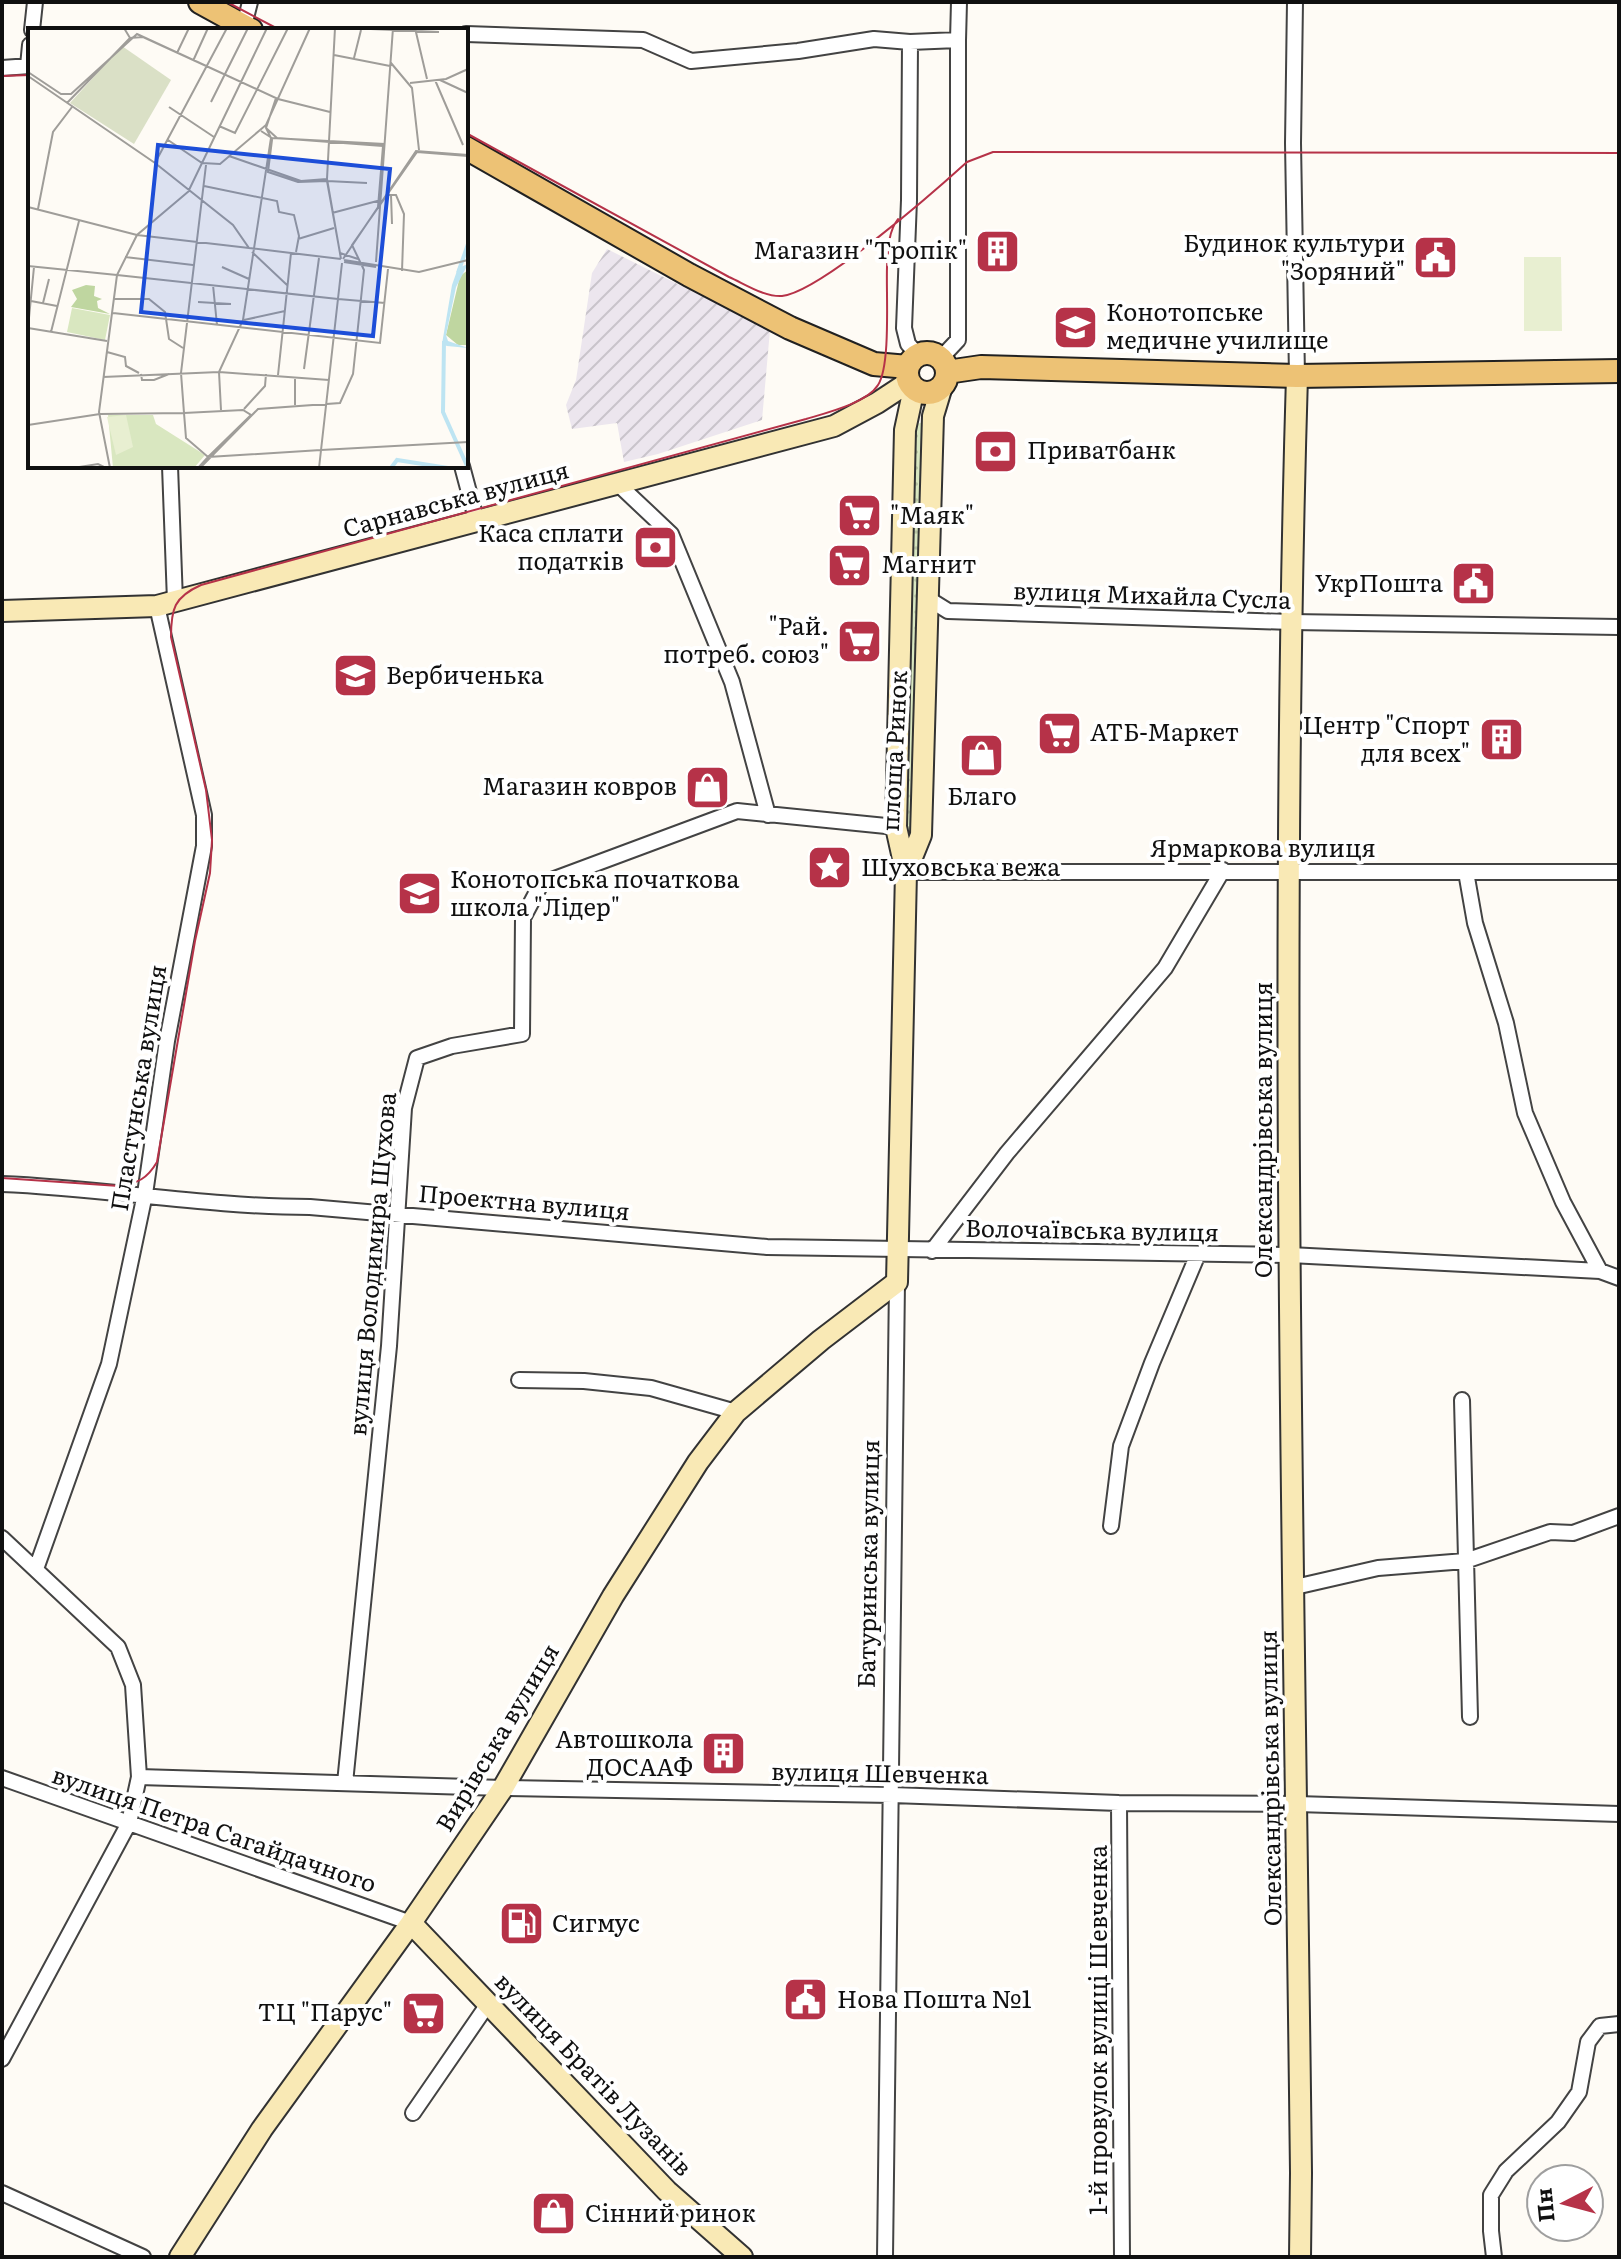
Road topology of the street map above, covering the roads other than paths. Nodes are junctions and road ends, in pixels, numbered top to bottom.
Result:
1 (35, 2) edge
2 (200, 2) edge
3 (250, 2) edge
4 (959, 2) edge
5 (1295, 2) edge
6 (32, 28) edge
7 (248, 28) edge
8 (468, 34) edge
9 (958, 40) junction
10 (910, 42) junction
11 (28, 66) edge
12 (2, 68) edge
13 (468, 149) edge
14 (1619, 371) edge
15 (926, 372) junction
16 (1297, 376) junction
17 (170, 468) edge
18 (463, 468) edge
19 (618, 484) junction
20 (477, 522) junction
21 (927, 598) junction
22 (166, 603) junction
23 (2, 611) edge
24 (1291, 622) junction
25 (1619, 627) edge
26 (768, 815) junction
27 (896, 827) junction
28 (1223, 870) junction
29 (1290, 871) junction
30 (906, 872) junction
31 (1466, 872) junction
32 (1619, 872) edge
33 (2, 1184) edge
34 (145, 1194) junction
35 (398, 1214) junction
36 (899, 1249) junction
37 (932, 1251) junction
38 (1198, 1254) junction
39 (1290, 1255) junction
40 (1600, 1271) junction
41 (1619, 1278) edge
42 (897, 1282) junction
43 (519, 1380) dead end
44 (1462, 1400) dead end
45 (736, 1412) junction
46 (1619, 1516) edge
47 (1111, 1526) dead end
48 (2, 1538) edge
49 (1465, 1561) junction
50 (36, 1569) junction
51 (1295, 1587) junction
52 (1470, 1717) dead end
53 (139, 1777) junction
54 (2, 1778) edge
55 (345, 1783) junction
56 (503, 1788) junction
57 (892, 1795) junction
58 (1119, 1803) junction
59 (1297, 1804) junction
60 (1619, 1814) edge
61 (129, 1823) junction
62 (411, 1923) junction
63 (488, 2004) junction
64 (1619, 2024) edge
65 (2, 2059) edge
66 (413, 2113) dead end
67 (2, 2193) edge
68 (143, 2257) edge
69 (180, 2257) edge
70 (742, 2257) edge
71 (885, 2257) edge
72 (1122, 2257) edge
73 (1300, 2257) edge
74 (1494, 2257) edge

1 - 6 street
2 - 7 main road
3 - 7 street
4 - 9 street
5 - 16 street, Олександрівська вулиця
8 - 10 street
9 - 10 street
9 - 15 street
10 - 15 street
11 - 12 street
13 - 15 main road
14 - 16 main road
15 - 16 main road
15 - 19 main road, Сарнавська вулиця
15 - 21 main road, площа Ринок
15 - 27 main road, площа Ринок
16 - 24 main road, Олександрівська вулиця
17 - 22 street, Пластунська вулиця
18 - 20 street
19 - 20 main road, Сарнавська вулиця
19 - 26 street
20 - 22 main road, Сарнавська вулиця
21 - 24 street, вулиця Михайла Сусла
21 - 30 main road, площа Ринок
22 - 23 main road, Сарнавська вулиця
22 - 34 street, Пластунська вулиця
24 - 25 street, вулиця Михайла Сусла
24 - 29 main road, Олександрівська вулиця
26 - 27 street, вулиця Володимира Шухова
26 - 35 street, вулиця Володимира Шухова
27 - 30 main road, площа Ринок
28 - 29 street, Ярмаркова вулиця
28 - 30 street, Ярмаркова вулиця
28 - 37 street
29 - 31 street, Ярмаркова вулиця
29 - 39 main road, Олександрівська вулиця
30 - 36 main road, Батуринська вулиця
31 - 32 street, Ярмаркова вулиця
31 - 40 street
33 - 34 street, Проектна вулиця
34 - 35 street, Проектна вулиця
34 - 50 street, Пластунська вулиця
35 - 36 street, Проектна вулиця
35 - 55 street, вулиця Володимира Шухова
36 - 37 street, Волочаївська вулиця
36 - 42 main road, Батуринська вулиця
37 - 38 street, Волочаївська вулиця
38 - 39 street, Волочаївська вулиця
38 - 47 street
39 - 40 street, Волочаївська вулиця
39 - 51 main road, Олександрівська вулиця
40 - 41 street, Волочаївська вулиця
42 - 45 main road, Вирівська вулиця
42 - 57 street, Батуринська вулиця
43 - 45 street
44 - 49 street
45 - 56 main road, Вирівська вулиця
46 - 49 street
48 - 50 street
49 - 51 street
49 - 52 street
50 - 53 street
51 - 59 main road, Олександрівська вулиця
53 - 55 street, вулиця Шевченка
53 - 61 street
54 - 61 street, вулиця Петра Сагайдачного
55 - 56 street, вулиця Шевченка
56 - 57 street, вулиця Шевченка
56 - 62 main road, Вирівська вулиця
57 - 58 street, вулиця Шевченка
57 - 71 street, Батуринська вулиця
58 - 59 street, вулиця Шевченка
58 - 72 street, 1-й провулок вулиці Шевченка
59 - 60 street, вулиця Шевченка
59 - 73 main road, Олександрівська вулиця
61 - 62 street, вулиця Петра Сагайдачного
61 - 65 street
62 - 63 main road, вулиця Братів Лузанів
62 - 69 main road, Вирівська вулиця
63 - 66 street
63 - 70 main road, вулиця Братів Лузанів
64 - 74 street
67 - 68 street

